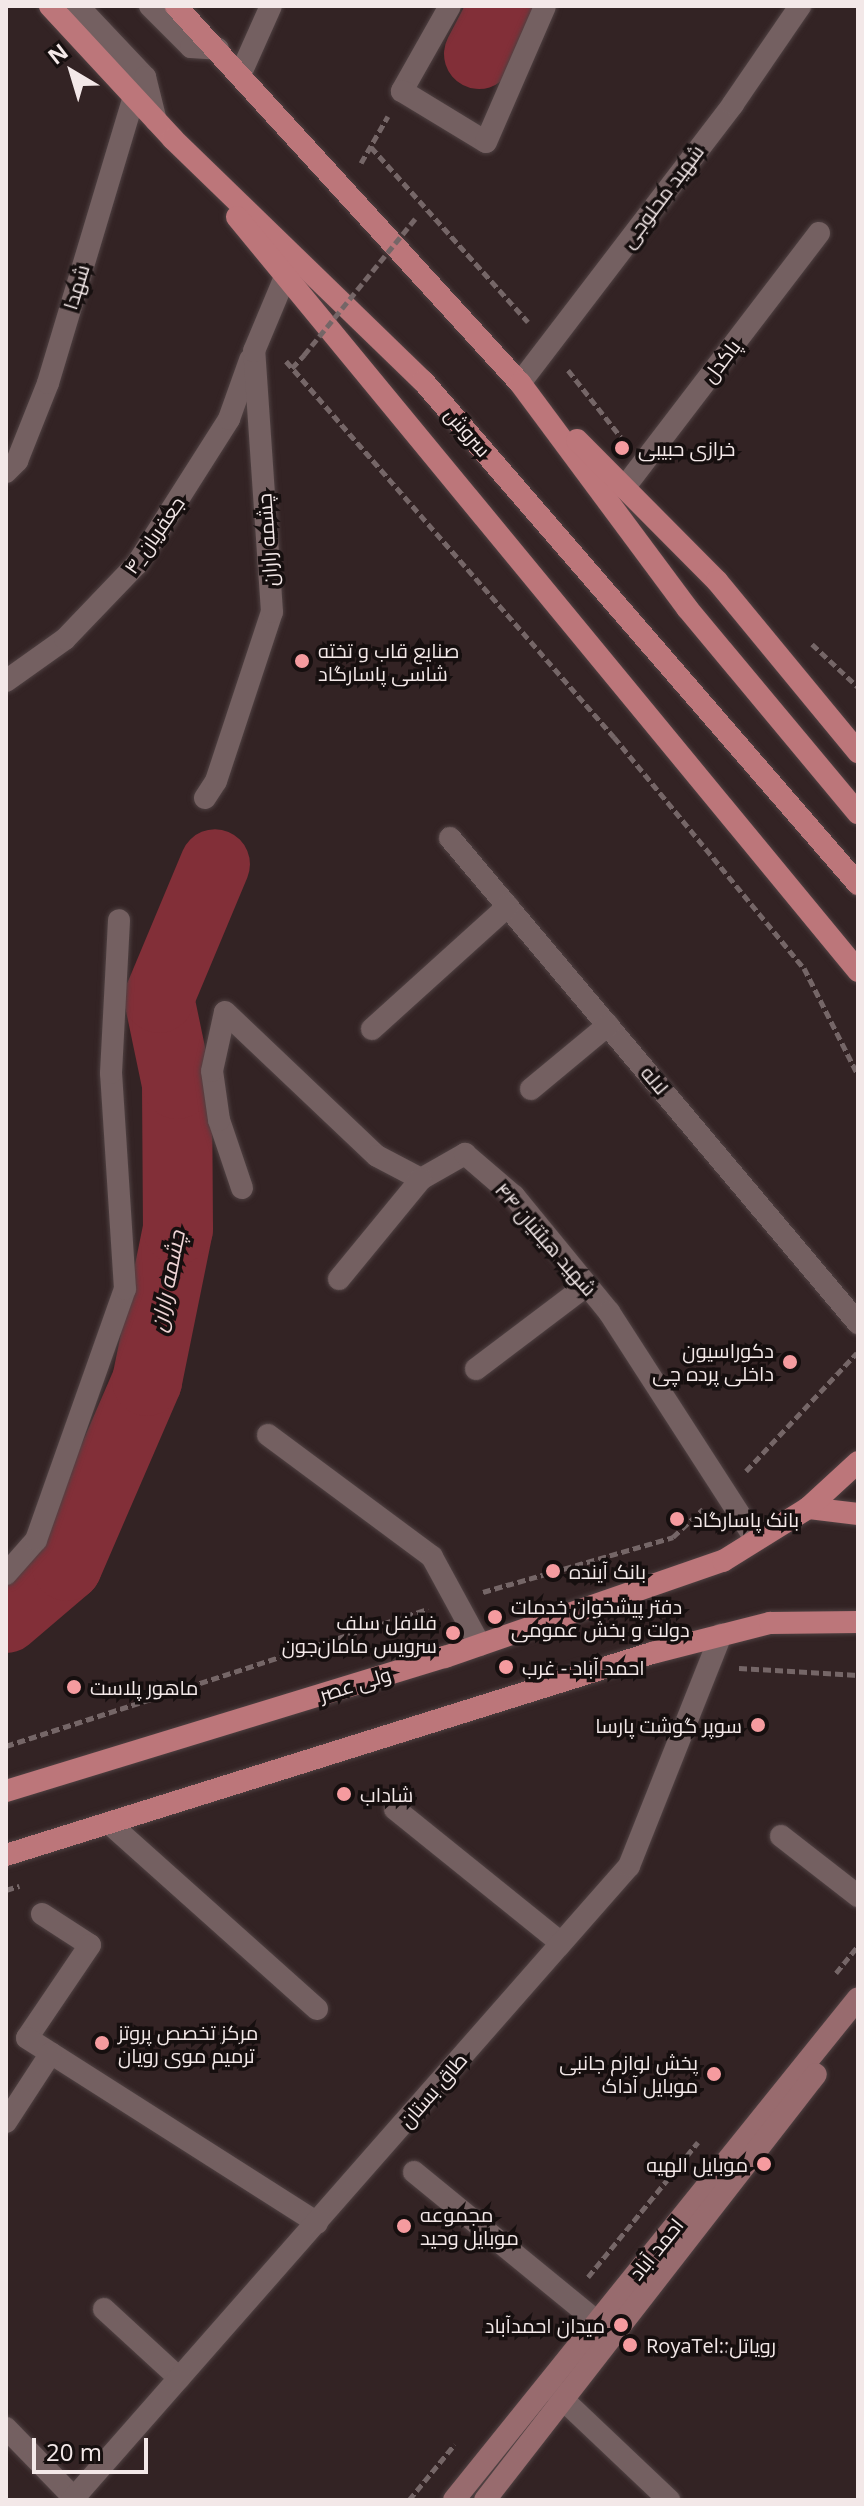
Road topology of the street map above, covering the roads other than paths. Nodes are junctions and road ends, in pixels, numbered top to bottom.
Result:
1 (50, 6) edge
2 (78, 6) edge
3 (150, 6) edge
4 (176, 6) edge
5 (271, 6) edge
6 (450, 6) edge
7 (545, 6) edge
8 (800, 6) edge
9 (218, 49) junction
10 (241, 73) junction
11 (134, 96) junction
12 (156, 121) junction
13 (173, 139) junction
14 (819, 233) dead end
15 (285, 277) junction
16 (258, 341) junction
17 (520, 383) junction
18 (6, 472) edge
19 (624, 488) junction
20 (6, 681) edge
21 (858, 752) edge
22 (205, 798) dead end
23 (858, 813) edge
24 (450, 838) dead end
25 (858, 884) edge
26 (508, 906) junction
27 (119, 920) dead end
28 (858, 971) edge
29 (608, 1025) junction
30 (372, 1029) dead end
31 (531, 1089) dead end
32 (421, 1179) junction
33 (242, 1188) dead end
34 (339, 1279) dead end
35 (587, 1285) junction
36 (858, 1323) edge
37 (476, 1369) dead end
38 (268, 1435) dead end
39 (858, 1462) edge
40 (808, 1508) junction
41 (858, 1514) edge
42 (756, 1540) junction
43 (6, 1574) edge
44 (858, 1622) edge
45 (721, 1635) junction
46 (480, 1645) junction
47 (6, 1791) edge
48 (395, 1809) dead end
49 (109, 1823) junction
50 (781, 1836) dead end
51 (6, 1855) edge
52 (858, 1896) edge
53 (42, 1914) dead end
54 (561, 1943) junction
55 (858, 1998) edge
56 (317, 2009) dead end
57 (858, 2019) edge
58 (51, 2053) junction
59 (6, 2122) edge
60 (414, 2172) dead end
61 (317, 2223) junction
62 (104, 2309) dead end
63 (597, 2322) junction
64 (179, 2378) junction
65 (547, 2384) junction
66 (564, 2400) junction
67 (6, 2428) edge
68 (73, 2499) edge
69 (454, 2500) edge
70 (485, 2500) edge
71 (669, 2500) edge

1 - 11 main road, سروش
2 - 12 street
3 - 9 street
4 - 9 main road
5 - 10 street
6 - 7 street
8 - 17 street, شهید محلوجی
9 - 10 main road
10 - 17 main road
11 - 12 main road, سروش
11 - 18 street, شهدا
12 - 13 main road, سروش
13 - 15 main road
13 - 25 main road, سروش
14 - 19 street, پاکدل
15 - 16 street, چشمه راران
15 - 28 main road
16 - 20 street, ۴_جعفریان
16 - 22 street, چشمه راران
17 - 19 main road
17 - 23 main road
19 - 21 main road
24 - 26 street, لاله
26 - 29 street, لاله
26 - 30 street
27 - 43 street
29 - 31 street
29 - 36 street, لاله
32 - 33 street
32 - 34 street
32 - 35 street, شهید هیئتیان ۴۴
35 - 37 street
35 - 42 street, شهید هیئتیان ۴۴
38 - 46 street
39 - 40 main road, ولی عصر
40 - 41 main road
40 - 42 main road, ولی عصر
42 - 46 main road, ولی عصر
44 - 45 main road
45 - 49 main road
45 - 54 street, طاق بستان
46 - 47 main road, ولی عصر
48 - 54 street
49 - 51 main road
49 - 56 street
50 - 52 street
53 - 58 street
54 - 61 street, طاق بستان
55 - 63 main road, احمد آباد
57 - 66 main road, احمد آباد
58 - 59 street
58 - 61 street
60 - 63 street
61 - 64 street, طاق بستان
62 - 64 street
63 - 65 main road, احمد آباد
64 - 68 street, طاق بستان
65 - 66 street
65 - 69 main road, احمد آباد
66 - 70 main road, احمد آباد
66 - 71 street
67 - 68 street

